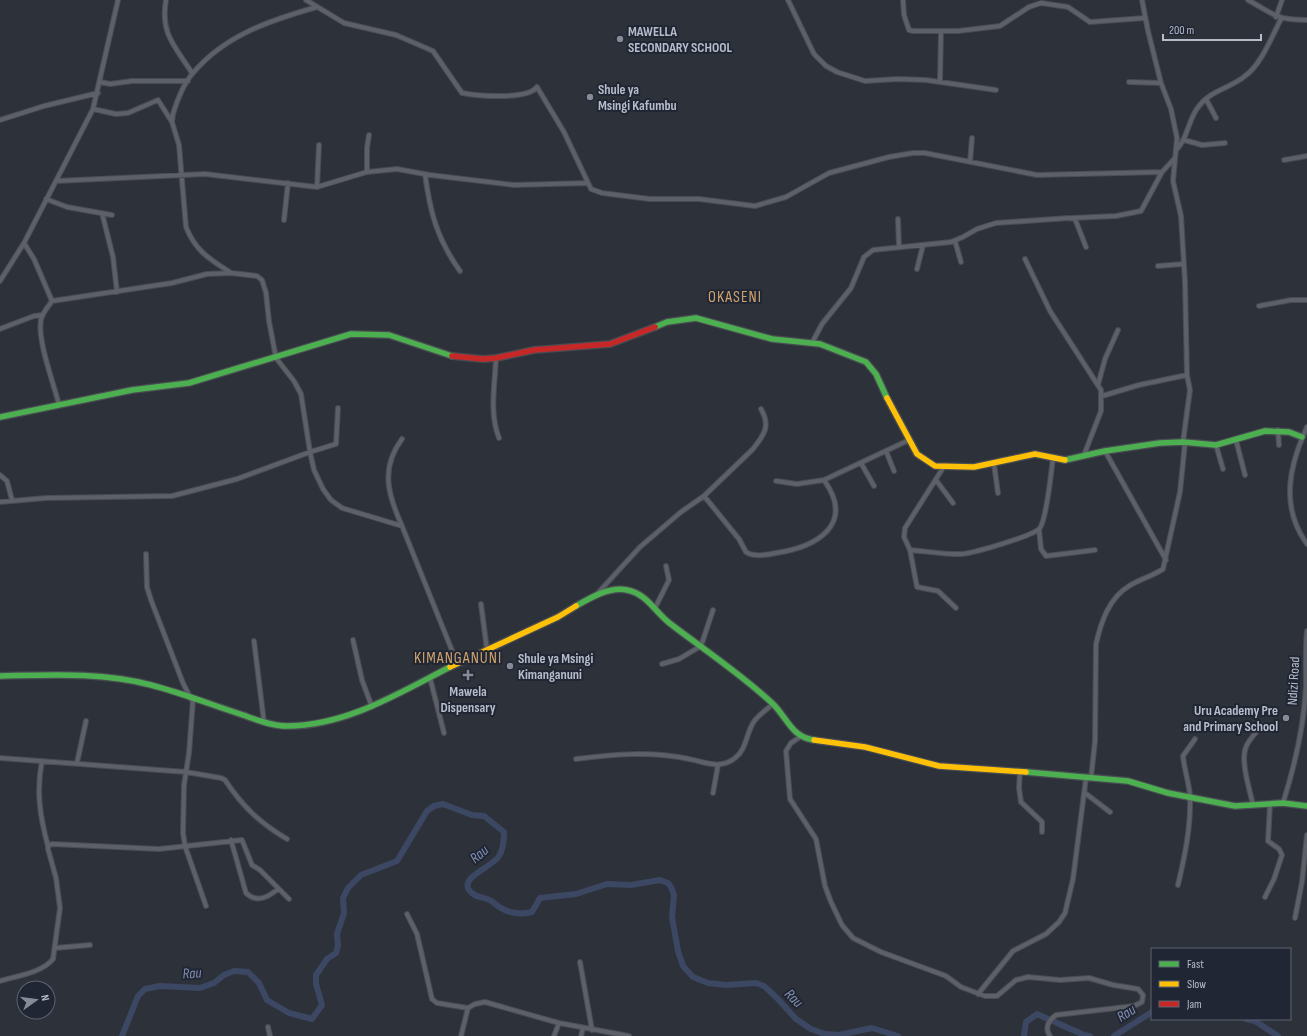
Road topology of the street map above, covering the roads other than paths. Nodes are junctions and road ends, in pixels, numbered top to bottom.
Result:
1 (118, 0) edge
2 (166, 0) edge
3 (306, 0) edge
4 (788, 0) edge
5 (903, 0) edge
6 (1142, 0) edge
7 (1248, 0) edge
8 (1282, 0) edge
9 (317, 7) junction
10 (1276, 17) junction
11 (1145, 18) junction
12 (1281, 19) junction
13 (1307, 20) edge
14 (941, 32) junction
15 (192, 73) junction
16 (188, 81) junction
17 (100, 82) junction
18 (940, 82) junction
19 (1129, 82) dead end
20 (1162, 83) junction
21 (996, 90) dead end
22 (98, 93) junction
23 (1206, 99) junction
24 (93, 109) junction
25 (1216, 118) dead end
26 (0, 120) edge
27 (172, 122) junction
28 (369, 135) dead end
29 (972, 138) dead end
30 (1184, 140) junction
31 (1225, 143) dead end
32 (319, 144) dead end
33 (1176, 150) junction
34 (1307, 156) edge
35 (1175, 158) junction
36 (1284, 160) dead end
37 (970, 162) junction
38 (367, 172) junction
39 (1162, 172) junction
40 (425, 174) junction
41 (181, 175) junction
42 (56, 181) junction
43 (288, 183) junction
44 (588, 183) junction
45 (317, 187) junction
46 (46, 199) junction
47 (102, 214) junction
48 (112, 215) dead end
49 (1071, 218) junction
50 (898, 219) dead end
51 (284, 220) dead end
52 (955, 241) junction
53 (24, 243) junction
54 (923, 245) junction
55 (899, 247) junction
56 (1086, 247) dead end
57 (1025, 259) dead end
58 (961, 262) dead end
59 (1183, 264) junction
60 (1158, 266) dead end
61 (917, 269) dead end
62 (460, 270) dead end
63 (231, 274) junction
64 (0, 281) edge
65 (117, 292) junction
66 (1307, 300) edge
67 (52, 301) junction
68 (1259, 306) dead end
69 (43, 315) junction
70 (0, 329) edge
71 (1118, 330) dead end
72 (812, 343) junction
73 (276, 358) junction
74 (496, 358) junction
75 (1187, 375) junction
76 (1098, 385) junction
77 (1102, 396) junction
78 (60, 405) junction
79 (338, 408) dead end
80 (761, 409) dead end
81 (0, 417) edge
82 (1307, 427) edge
83 (1278, 430) junction
84 (1304, 436) edge
85 (499, 438) dead end
86 (402, 439) dead end
87 (909, 440) junction
88 (1236, 440) junction
89 (1184, 442) junction
90 (1216, 445) junction
91 (1279, 446) dead end
92 (886, 451) junction
93 (1105, 451) junction
94 (310, 452) junction
95 (1084, 455) junction
96 (1053, 458) junction
97 (861, 462) junction
98 (994, 464) junction
99 (943, 468) junction
100 (1223, 469) dead end
101 (894, 471) dead end
102 (0, 475) edge
103 (1246, 475) dead end
104 (824, 480) junction
105 (936, 480) junction
106 (776, 481) dead end
107 (874, 486) dead end
108 (998, 493) dead end
109 (704, 496) junction
110 (12, 500) junction
111 (0, 502) edge
112 (953, 504) dead end
113 (402, 526) junction
114 (1039, 529) junction
115 (1307, 544) edge
116 (910, 550) junction
117 (1095, 550) dead end
118 (146, 554) dead end
119 (1166, 560) junction
120 (666, 566) dead end
121 (596, 595) junction
122 (481, 604) dead end
123 (655, 608) junction
124 (956, 608) dead end
125 (713, 610) dead end
126 (1307, 631) edge
127 (353, 640) dead end
128 (254, 641) dead end
129 (701, 646) junction
130 (488, 650) junction
131 (458, 664) junction
132 (662, 664) dead end
133 (0, 676) edge
134 (430, 678) junction
135 (192, 700) junction
136 (773, 704) junction
137 (372, 707) junction
138 (86, 721) dead end
139 (264, 722) junction
140 (1262, 725) dead end
141 (444, 733) dead end
142 (800, 737) junction
143 (1195, 739) dead end
144 (0, 758) edge
145 (576, 759) dead end
146 (42, 761) junction
147 (77, 763) junction
148 (718, 766) junction
149 (1020, 771) junction
150 (186, 772) junction
151 (1088, 778) junction
152 (713, 793) dead end
153 (1085, 793) junction
154 (1190, 797) junction
155 (1283, 803) junction
156 (1253, 805) junction
157 (1270, 805) junction
158 (1307, 806) edge
159 (1110, 812) dead end
160 (1042, 832) dead end
161 (1307, 835) edge
162 (288, 839) dead end
163 (231, 840) junction
164 (48, 846) junction
165 (185, 846) junction
166 (1178, 885) dead end
167 (278, 889) junction
168 (1265, 897) dead end
169 (289, 899) dead end
170 (206, 906) dead end
171 (407, 914) dead end
172 (1295, 918) dead end
173 (90, 944) dead end
174 (55, 948) junction
175 (580, 962) dead end
176 (0, 981) edge
177 (978, 994) junction
178 (468, 1008) junction
179 (559, 1023) junction
180 (268, 1027) dead end
181 (583, 1028) junction
182 (592, 1030) junction
183 (270, 1036) edge
184 (461, 1036) edge
185 (554, 1036) edge
186 (581, 1036) edge
187 (629, 1036) edge
188 (1050, 1036) edge

1 - 17 street
2 - 15 street
3 - 9 street
4 - 18 street
5 - 14 street
6 - 11 street
7 - 10 street
8 - 10 street
9 - 15 street
9 - 44 street
10 - 12 street
11 - 14 street
11 - 20 street
12 - 13 street
12 - 23 street
14 - 18 street
15 - 16 street
16 - 17 street
16 - 27 street
17 - 22 street
18 - 21 street
19 - 20 street
20 - 33 street
22 - 24 street
22 - 26 street
23 - 25 street
23 - 30 street
24 - 27 street
24 - 42 street
27 - 41 street
28 - 38 street
29 - 37 street
30 - 31 street
30 - 33 street
32 - 45 street
33 - 35 street
34 - 36 street
35 - 39 street
35 - 59 street
37 - 39 street
37 - 44 street
38 - 40 street
38 - 45 street
39 - 49 street
40 - 44 street
40 - 62 street
41 - 42 street
41 - 43 street
41 - 63 street
42 - 46 street
43 - 45 street
43 - 51 street
46 - 47 street
46 - 53 street
47 - 48 street
47 - 65 street
49 - 52 street
49 - 56 street
50 - 55 street
52 - 54 street
52 - 58 street
53 - 64 street
53 - 67 street
54 - 55 street
54 - 61 street
55 - 72 street
57 - 76 street
59 - 60 street
59 - 75 street
63 - 65 street
63 - 73 street
65 - 67 street
66 - 68 street
67 - 69 street
69 - 70 street
69 - 78 street
71 - 76 street
72 - 74 street
72 - 87 street
73 - 74 street
73 - 78 street
73 - 94 street
74 - 85 street
75 - 77 street
75 - 89 street
76 - 77 street
77 - 95 street
78 - 81 street
79 - 94 street
80 - 109 street
82 - 84 street
83 - 84 street
83 - 88 street
83 - 91 street
84 - 115 street
86 - 113 street
87 - 92 street
87 - 99 street
88 - 90 street
88 - 103 street
89 - 90 street
89 - 93 street
89 - 119 street
90 - 100 street
92 - 97 street
92 - 101 street
93 - 95 street
93 - 119 street
94 - 110 street
94 - 113 street
95 - 96 street
96 - 98 street
96 - 114 street
97 - 104 street
97 - 107 street
98 - 99 street
98 - 108 street
99 - 105 street
102 - 110 street
104 - 106 street
104 - 109 street
105 - 112 street
105 - 116 street
109 - 121 street
110 - 111 street
113 - 131 street
114 - 116 street
114 - 117 street
116 - 124 street
118 - 135 street
119 - 151 street
120 - 123 street
121 - 123 street
121 - 130 street
122 - 130 street
123 - 129 street
125 - 129 street
126 - 155 street, Ndizi Road
127 - 137 street
128 - 139 street
129 - 132 street
129 - 136 street
130 - 131 street
131 - 134 street
133 - 135 street
134 - 137 street
134 - 141 street
135 - 139 street
135 - 150 street
136 - 142 street
136 - 148 street
137 - 139 street
138 - 147 street
140 - 156 street
142 - 149 street
142 - 177 street
143 - 154 street
144 - 146 street
145 - 148 street
146 - 147 street
146 - 164 street
147 - 150 street
148 - 152 street
149 - 151 street
149 - 160 street
150 - 162 street
150 - 165 street
151 - 153 street
151 - 154 street
153 - 159 street
153 - 177 street
154 - 156 street
154 - 166 street
155 - 157 street
155 - 158 street
156 - 157 street
157 - 168 street
161 - 172 street
163 - 165 street
163 - 167 street
163 - 167 street
164 - 165 street
164 - 174 street
165 - 170 street
167 - 169 street
171 - 178 street
173 - 174 street
174 - 176 street
175 - 182 street
177 - 188 street
178 - 179 street
178 - 184 street
179 - 181 street
179 - 185 street
180 - 183 street
181 - 182 street
181 - 186 street
182 - 187 street

